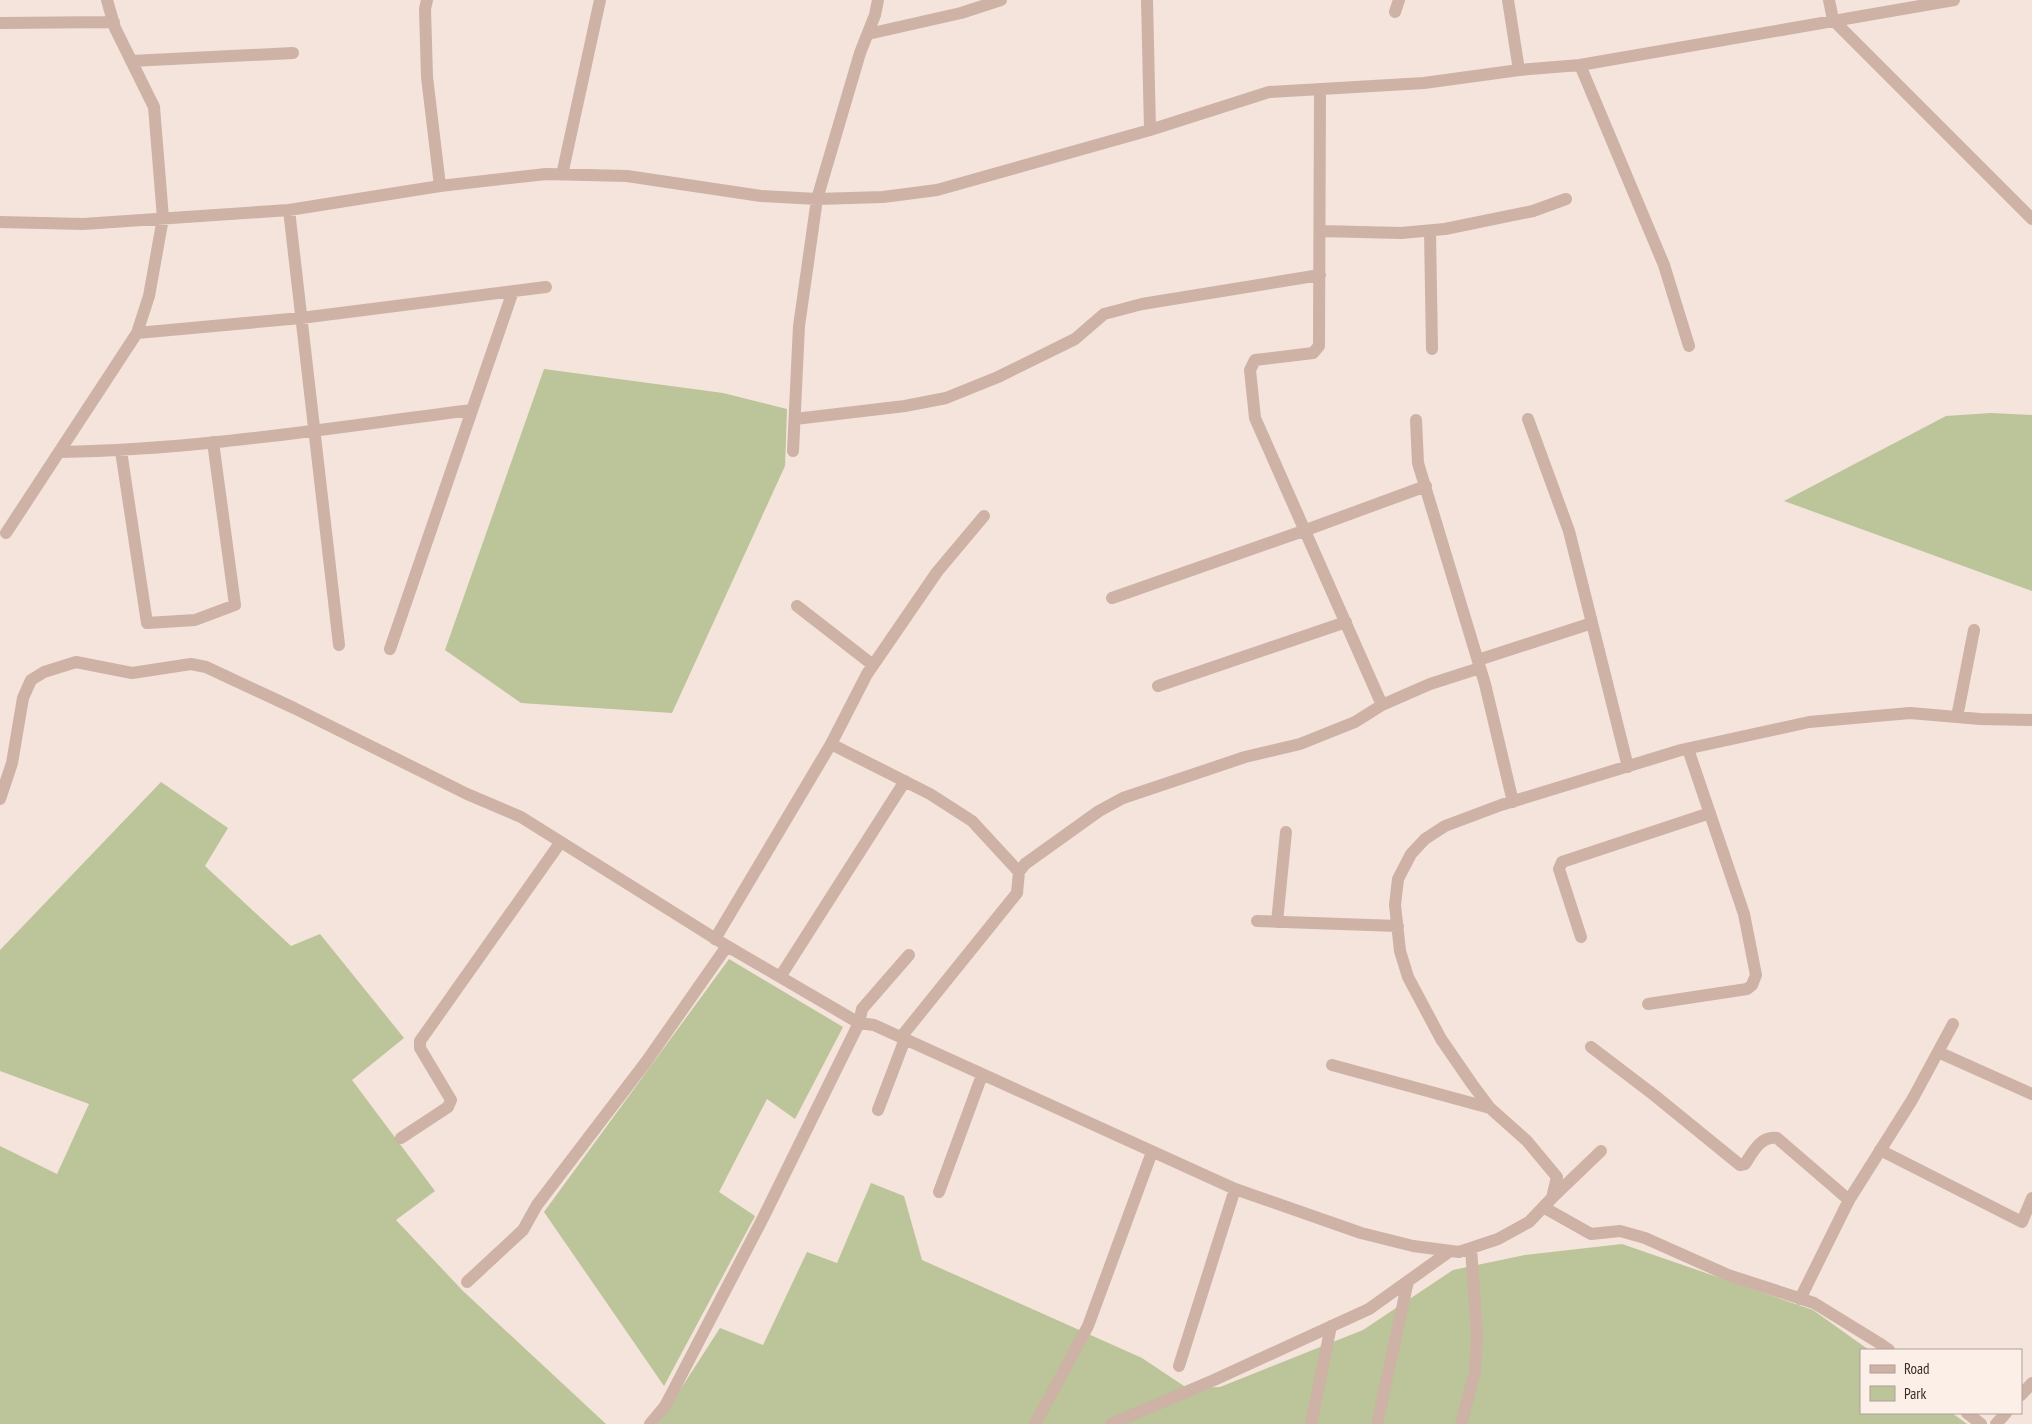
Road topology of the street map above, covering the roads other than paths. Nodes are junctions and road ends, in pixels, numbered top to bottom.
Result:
1 (108, 0) edge
2 (427, 0) edge
3 (600, 0) edge
4 (878, 0) edge
5 (1001, 0) edge
6 (1147, 0) edge
7 (1508, 0) edge
8 (1830, 0) edge
9 (1954, 0) edge
10 (1833, 20) junction
11 (114, 22) junction
12 (0, 23) edge
13 (868, 34) junction
14 (293, 53) dead end
15 (131, 60) junction
16 (1580, 66) junction
17 (1519, 70) junction
18 (1320, 89) junction
19 (1150, 130) junction
20 (562, 175) junction
21 (440, 186) junction
22 (817, 199) junction
23 (1566, 199) dead end
24 (289, 210) junction
25 (163, 218) junction
26 (2032, 219) edge
27 (0, 222) edge
28 (1430, 230) junction
29 (1320, 231) junction
30 (1320, 274) junction
31 (546, 287) dead end
32 (513, 291) junction
33 (301, 318) junction
34 (137, 332) junction
35 (1689, 346) dead end
36 (1432, 349) dead end
37 (472, 410) junction
38 (795, 419) junction
39 (1528, 419) dead end
40 (1416, 420) dead end
41 (313, 430) junction
42 (213, 442) junction
43 (121, 451) junction
44 (793, 451) dead end
45 (60, 452) junction
46 (1426, 486) junction
47 (984, 516) dead end
48 (1306, 530) junction
49 (6, 534) dead end
50 (1112, 598) dead end
51 (797, 606) dead end
52 (1346, 622) junction
53 (1592, 623) junction
54 (1974, 630) dead end
55 (339, 645) dead end
56 (390, 649) dead end
57 (1479, 664) junction
58 (873, 665) junction
59 (1158, 686) dead end
60 (1382, 705) junction
61 (1957, 717) junction
62 (2032, 720) edge
63 (831, 744) junction
64 (1688, 749) junction
65 (1628, 767) junction
66 (905, 781) junction
67 (0, 799) edge
68 (1513, 802) junction
69 (1710, 813) junction
70 (1286, 832) dead end
71 (560, 843) junction
72 (1019, 872) junction
73 (1257, 921) dead end
74 (1277, 922) junction
75 (1398, 926) junction
76 (1580, 937) dead end
77 (715, 939) junction
78 (727, 946) junction
79 (909, 955) dead end
80 (780, 977) junction
81 (1648, 1004) dead end
82 (859, 1023) junction
83 (1953, 1024) dead end
84 (903, 1038) junction
85 (1592, 1047) dead end
86 (1938, 1052) junction
87 (1332, 1065) dead end
88 (982, 1075) junction
89 (2032, 1094) edge
90 (1490, 1108) junction
91 (878, 1110) dead end
92 (401, 1138) dead end
93 (1880, 1150) junction
94 (1601, 1151) dead end
95 (1152, 1152) junction
96 (1235, 1188) junction
97 (940, 1192) dead end
98 (2032, 1198) edge
99 (1849, 1200) junction
100 (1547, 1203) junction
101 (1470, 1248) junction
102 (1450, 1251) junction
103 (1408, 1281) junction
104 (467, 1282) dead end
105 (1800, 1300) junction
106 (1331, 1326) junction
107 (1888, 1349) edge
108 (1179, 1366) dead end
109 (2032, 1382) edge
110 (2022, 1394) edge
111 (1967, 1414) edge
112 (2005, 1414) edge
113 (650, 1424) edge
114 (1035, 1424) edge
115 (1111, 1424) edge
116 (1311, 1424) edge
117 (1377, 1424) edge
118 (1461, 1424) edge
119 (1981, 1424) edge
120 (1996, 1424) edge

1 - 11 street
2 - 21 street
3 - 20 street
4 - 13 street
5 - 13 street
6 - 19 street
7 - 17 street
8 - 10 street
9 - 10 street
10 - 16 street
10 - 26 street
11 - 12 street
11 - 15 street
13 - 22 street
14 - 15 street
15 - 25 street
16 - 17 street
16 - 35 street
17 - 18 street
18 - 19 street
18 - 29 street
19 - 22 street
20 - 21 street
20 - 22 street
21 - 24 street
22 - 38 street
23 - 28 street
24 - 25 street
24 - 33 street
25 - 27 street
25 - 34 street
28 - 29 street
28 - 36 street
29 - 30 street
30 - 38 street
30 - 48 street
31 - 32 street
32 - 33 street
32 - 37 street
33 - 34 street
33 - 41 street
34 - 45 street
37 - 41 street
37 - 56 street
38 - 44 street
39 - 53 street
40 - 46 street
41 - 42 street
41 - 55 street
42 - 43 street
42 - 43 street
43 - 45 street
45 - 49 street
46 - 48 street
46 - 57 street
47 - 58 street
48 - 50 street
48 - 52 street
51 - 58 street
52 - 59 street
52 - 60 street
53 - 57 street
53 - 65 street
54 - 61 street
57 - 60 street
57 - 68 street
58 - 63 street
60 - 72 street
61 - 62 street
61 - 64 street
63 - 66 street
63 - 77 street
64 - 65 street
64 - 69 street
65 - 68 street
66 - 72 street
66 - 80 street
67 - 71 street
68 - 75 street
69 - 76 street
69 - 81 street
70 - 74 street
71 - 77 street
71 - 92 street
72 - 84 street
73 - 74 street
74 - 75 street
75 - 90 street
77 - 78 street
78 - 80 street
78 - 104 street
79 - 82 street
80 - 82 street
82 - 84 street
82 - 113 street
83 - 86 street
84 - 88 street
84 - 91 street
85 - 99 street
86 - 89 street
86 - 93 street
87 - 90 street
88 - 95 street
88 - 97 street
90 - 100 street
93 - 98 street
93 - 99 street
94 - 100 street
95 - 96 street
95 - 114 street
96 - 102 street
96 - 108 street
99 - 105 street
100 - 101 street
100 - 105 street
101 - 102 street
101 - 118 street
102 - 103 street
103 - 106 street
103 - 117 street
105 - 107 street
106 - 115 street
106 - 116 street
109 - 110 street
111 - 119 street
112 - 120 street

